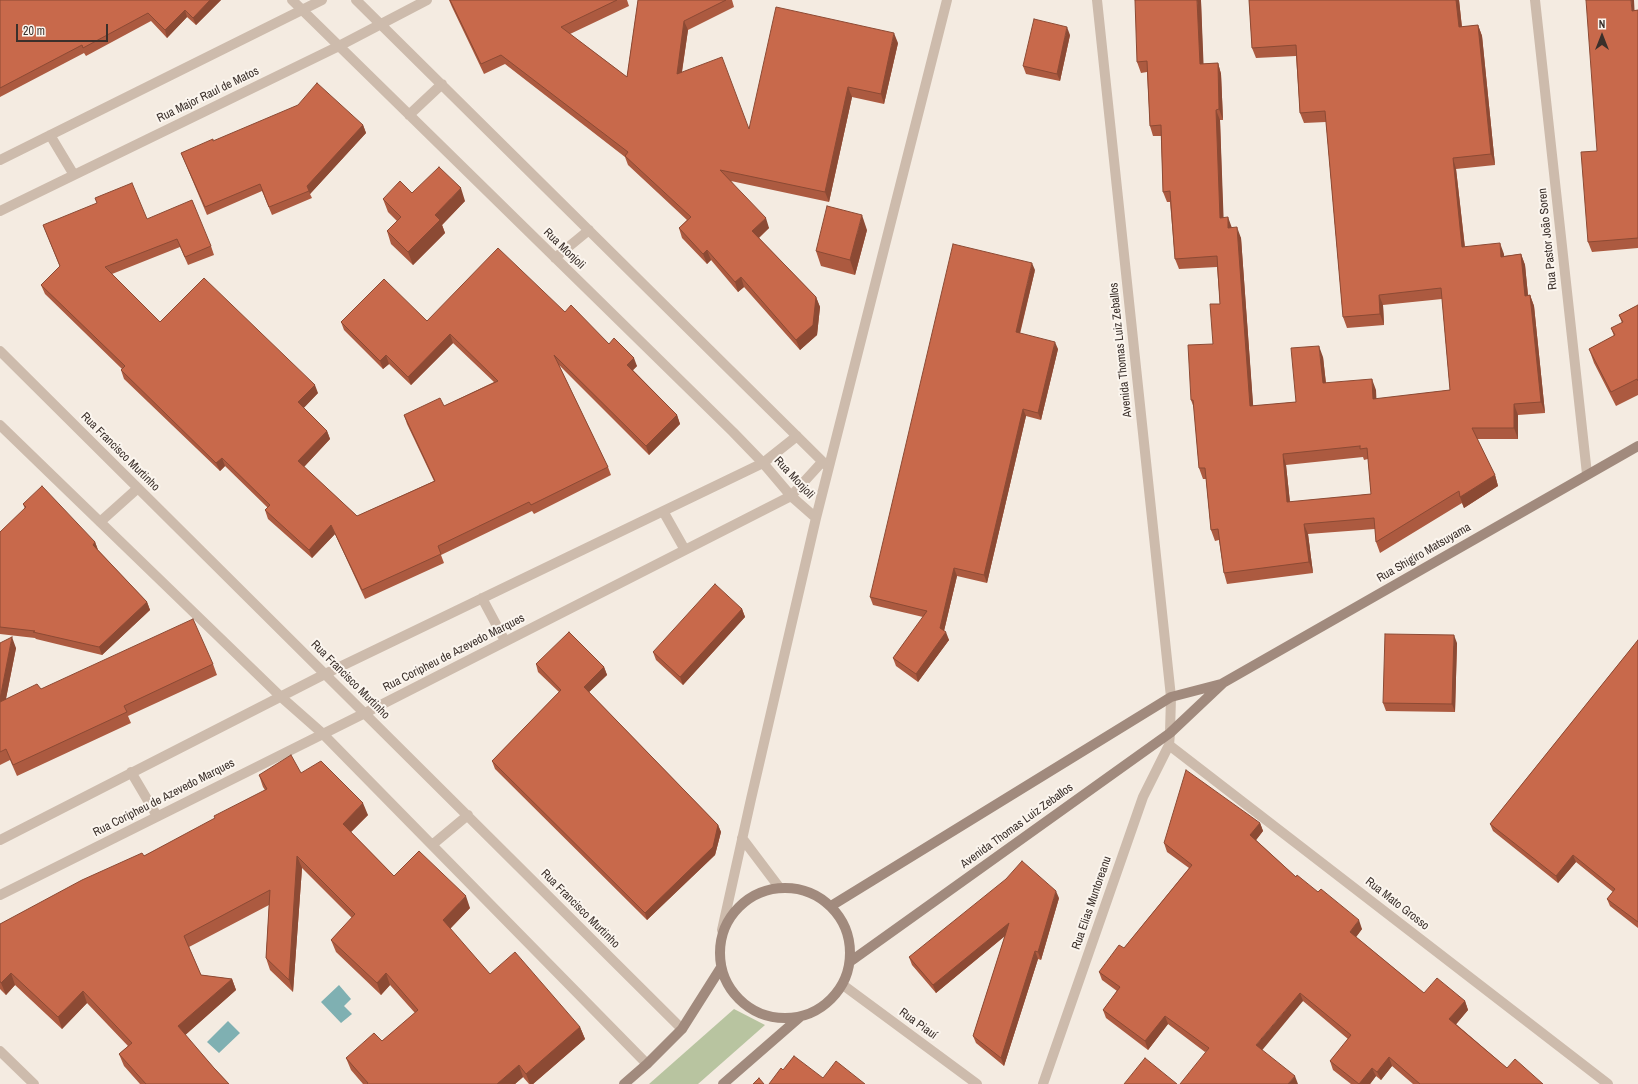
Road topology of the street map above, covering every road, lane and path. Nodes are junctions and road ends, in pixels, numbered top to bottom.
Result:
1 (292, 0) edge
2 (322, 0) edge
3 (356, 0) edge
4 (427, 0) edge
5 (946, 0) edge
6 (1097, 0) edge
7 (1535, 0) edge
8 (301, 10) junction
9 (380, 23) junction
10 (339, 46) junction
11 (442, 84) junction
12 (410, 115) junction
13 (50, 135) junction
14 (0, 160) edge
15 (74, 175) junction
16 (0, 211) edge
17 (589, 230) junction
18 (555, 258) junction
19 (0, 351) edge
20 (0, 425) edge
21 (797, 436) junction
22 (1638, 446) edge
23 (763, 463) junction
24 (826, 465) junction
25 (1587, 474) junction
26 (138, 488) junction
27 (791, 496) junction
28 (663, 511) junction
29 (816, 518) junction
30 (100, 522) junction
31 (685, 550) junction
32 (482, 598) junction
33 (505, 641) junction
34 (325, 674) junction
35 (1223, 683) junction
36 (280, 696) junction
37 (1171, 697) junction
38 (365, 713) junction
39 (322, 733) junction
40 (1170, 733) junction
41 (1169, 745) junction
42 (131, 772) junction
43 (468, 815) junction
44 (157, 816) junction
45 (742, 838) junction
46 (0, 840) edge
47 (432, 845) junction
48 (779, 887) junction
49 (0, 895) edge
50 (831, 906) junction
51 (722, 930) junction
52 (851, 961) junction
53 (720, 969) junction
54 (843, 985) junction
55 (800, 1017) junction
56 (682, 1028) junction
57 (0, 1051) edge
58 (647, 1064) junction
59 (34, 1084) edge
60 (624, 1084) edge
61 (723, 1084) edge
62 (977, 1084) edge
63 (1043, 1084) edge
64 (1608, 1084) edge

1 - 8 street, Rua Monjoli
2 - 8 street
3 - 9 street
4 - 9 street, Rua Major Raul de Matos
5 - 24 street
6 - 37 street, Avenida Thomas Luiz Zeballos
7 - 25 street, Rua Pastor João Soren
8 - 10 street, Rua Monjoli
8 - 13 street
9 - 10 street, Rua Major Raul de Matos
9 - 11 street
10 - 12 street, Rua Monjoli
10 - 15 street, Rua Major Raul de Matos
11 - 12 street
11 - 17 street
12 - 18 street, Rua Monjoli
13 - 14 street
13 - 15 street
15 - 16 street, Rua Major Raul de Matos
17 - 18 street
17 - 21 street
18 - 23 street, Rua Monjoli
19 - 26 street, Rua Francisco Murtinho
20 - 30 street
21 - 23 street
21 - 24 street
22 - 25 main road, Rua Shigiro Matsuyama
23 - 27 street, Rua Monjoli
23 - 28 street
24 - 27 street, Rua Coripheu de Azevedo Marques
24 - 29 street
25 - 35 main road, Rua Shigiro Matsuyama
26 - 30 street
26 - 34 street, Rua Francisco Murtinho
27 - 29 street, Rua Monjoli
27 - 31 street, Rua Coripheu de Azevedo Marques
28 - 31 street
28 - 32 street
29 - 45 street
30 - 36 street
31 - 33 street, Rua Coripheu de Azevedo Marques
32 - 33 street
32 - 34 street
33 - 38 street, Rua Coripheu de Azevedo Marques
34 - 36 street
34 - 38 street, Rua Francisco Murtinho
35 - 37 main road, Rua Shigiro Matsuyama
35 - 40 main road, Rua Shigiro Matsuyama
36 - 39 street
36 - 42 street
37 - 40 street, Avenida Thomas Luiz Zeballos
37 - 50 main road, Avenida Thomas Luiz Zeballos
38 - 39 street, Rua Coripheu de Azevedo Marques
38 - 43 street, Rua Francisco Murtinho
39 - 44 street, Rua Coripheu de Azevedo Marques
39 - 47 street
40 - 41 street, Rua Elias Muntoreanu
40 - 52 main road, Avenida Thomas Luiz Zeballos
41 - 63 street, Rua Elias Muntoreanu
41 - 64 street, Rua Mato Grosso
42 - 44 street
42 - 46 street
43 - 47 street
43 - 56 street, Rua Francisco Murtinho
44 - 49 street, Rua Coripheu de Azevedo Marques
45 - 48 street
45 - 51 street
47 - 58 street
48 - 50 main road
48 - 51 main road
50 - 52 main road
51 - 53 main road
52 - 54 main road
53 - 55 main road
53 - 56 main road
54 - 55 main road
54 - 62 street, Rua Piauí
55 - 61 main road
56 - 58 main road
57 - 59 street
58 - 60 main road

